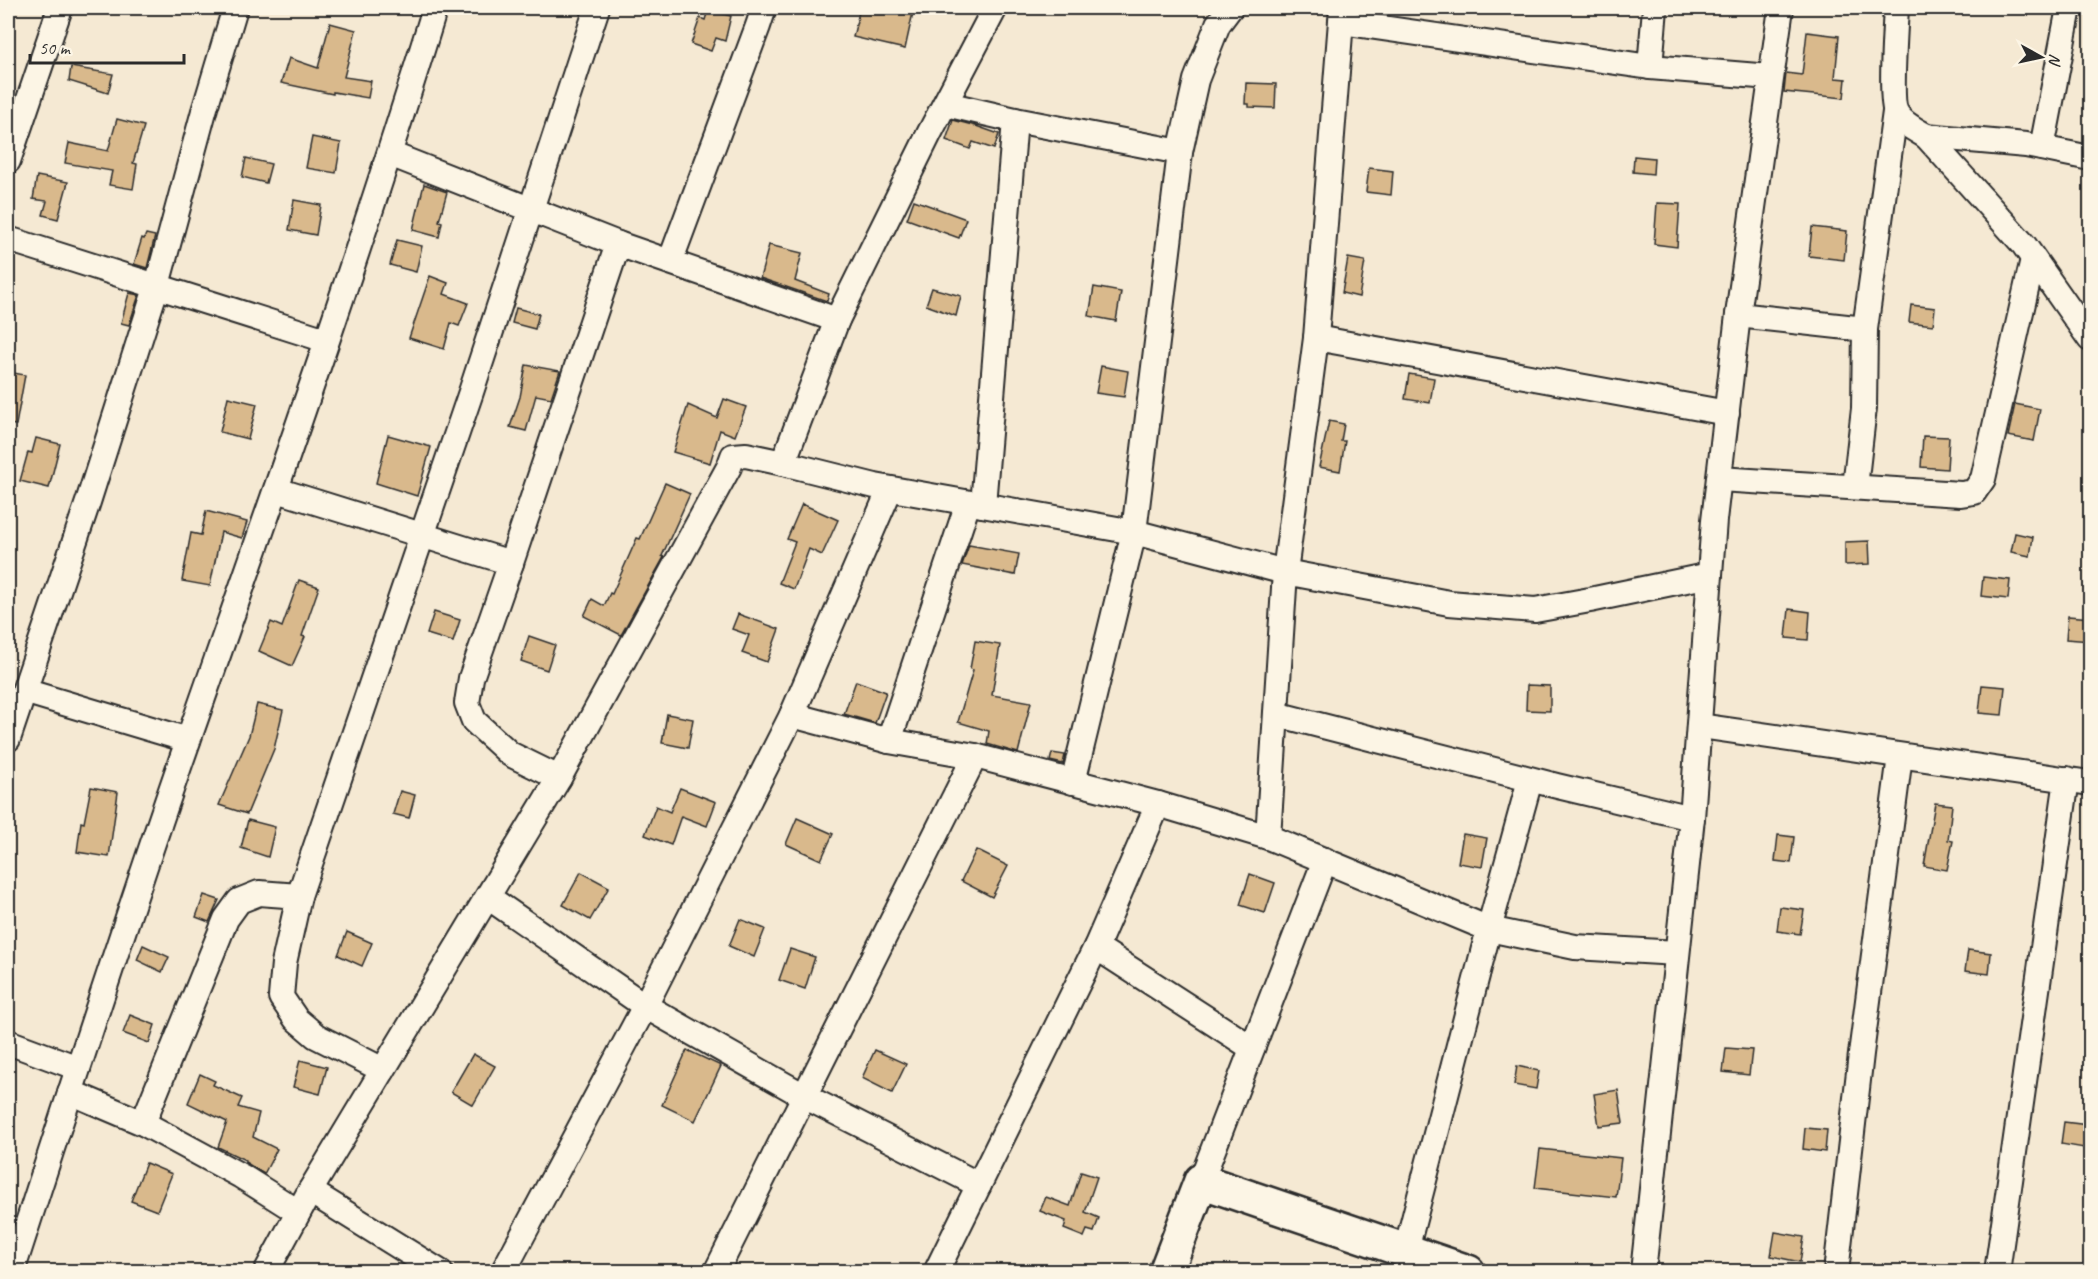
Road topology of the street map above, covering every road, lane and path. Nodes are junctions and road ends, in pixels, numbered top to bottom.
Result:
1 (60, 8) edge
2 (235, 8) edge
3 (435, 8) edge
4 (597, 8) edge
5 (764, 8) edge
6 (995, 8) edge
7 (1230, 8) edge
8 (1655, 8) edge
9 (1780, 8) edge
10 (1896, 8) edge
11 (2069, 8) edge
12 (1342, 15) edge
13 (1650, 66) junction
14 (1770, 77) junction
15 (946, 104) junction
16 (1896, 112) junction
17 (1016, 120) junction
18 (1926, 136) junction
19 (2042, 148) junction
20 (1180, 152) junction
21 (390, 154) junction
22 (2091, 158) edge
23 (8, 161) edge
24 (531, 210) junction
25 (8, 239) edge
26 (618, 244) junction
27 (2033, 259) junction
28 (670, 262) junction
29 (157, 285) junction
30 (1738, 315) junction
31 (837, 320) junction
32 (1865, 329) junction
33 (1316, 338) junction
34 (2091, 339) edge
35 (326, 340) junction
36 (1727, 412) junction
37 (783, 463) junction
38 (1719, 479) junction
39 (1855, 488) junction
40 (890, 489) junction
41 (277, 490) junction
42 (976, 504) junction
43 (1134, 532) junction
44 (422, 536) junction
45 (511, 563) junction
46 (1285, 572) junction
47 (1710, 575) junction
48 (24, 691) junction
49 (1276, 714) junction
50 (792, 715) junction
51 (1700, 726) junction
52 (8, 739) edge
53 (188, 740) junction
54 (889, 741) junction
55 (975, 756) junction
56 (1900, 756) junction
57 (559, 778) junction
58 (2067, 779) junction
59 (1530, 780) junction
60 (1073, 782) junction
61 (2091, 783) edge
62 (1158, 804) junction
63 (1692, 818) junction
64 (1268, 837) junction
65 (1325, 860) junction
66 (299, 896) junction
67 (488, 897) junction
68 (1489, 928) junction
69 (1096, 947) junction
70 (1677, 953) junction
71 (645, 1005) junction
72 (8, 1042) edge
73 (1252, 1048) junction
74 (78, 1068) junction
75 (383, 1071) junction
76 (70, 1092) junction
77 (804, 1096) junction
78 (143, 1123) junction
79 (1201, 1181) junction
80 (979, 1185) junction
81 (304, 1202) junction
82 (1406, 1250) junction
83 (12, 1272) edge
84 (266, 1272) edge
85 (440, 1272) edge
86 (503, 1272) edge
87 (716, 1272) edge
88 (936, 1272) edge
89 (1166, 1272) edge
90 (1468, 1272) edge
91 (1643, 1272) edge
92 (1836, 1272) edge
93 (1998, 1272) edge

1 - 23 street
2 - 29 street
3 - 21 street
4 - 24 street
5 - 28 street
6 - 15 street
7 - 20 street
8 - 13 street
9 - 14 street
10 - 16 street
11 - 19 street
12 - 13 street
12 - 33 street
13 - 14 street
14 - 30 street
15 - 17 street
15 - 31 street
16 - 18 street
16 - 32 street
17 - 20 street
17 - 42 street
18 - 19 street
18 - 27 street
19 - 22 street
20 - 43 street
21 - 24 street
21 - 35 street
24 - 26 street
24 - 44 street
25 - 29 street
26 - 28 street
26 - 45 street
27 - 34 street
27 - 39 street
28 - 31 street
29 - 35 street
29 - 48 street
30 - 32 street
30 - 36 street
31 - 37 street
32 - 39 street
33 - 36 street
33 - 46 street
35 - 41 street
36 - 38 street
37 - 40 street
37 - 57 street
38 - 39 street
38 - 47 street
40 - 42 street
40 - 50 street
41 - 44 street
41 - 53 street
42 - 43 street
42 - 54 street
43 - 46 street
43 - 60 street
44 - 45 street
44 - 66 street
45 - 57 street
46 - 47 street
46 - 49 street
47 - 51 street
48 - 52 street
48 - 53 street
49 - 59 street
49 - 64 street
50 - 54 street
50 - 71 street
51 - 56 street
51 - 63 street
53 - 74 street
54 - 55 street
55 - 60 street
55 - 77 street
56 - 58 street
56 - 92 street
57 - 67 street
58 - 61 street
58 - 93 street
59 - 63 street
59 - 68 street
60 - 62 street
62 - 64 street
62 - 69 street
63 - 70 street
64 - 65 street
65 - 68 street
65 - 73 street
66 - 75 street
66 - 78 street
67 - 71 street
67 - 75 street
68 - 70 street
68 - 82 street
69 - 73 street
69 - 80 street
70 - 91 street
71 - 77 street
71 - 86 street
72 - 74 street
73 - 79 street
74 - 76 street
75 - 81 street
76 - 78 street
76 - 83 street
77 - 80 street
77 - 87 street
78 - 81 street
79 - 82 street
79 - 89 street
80 - 88 street
81 - 84 street
81 - 85 street
82 - 90 street

